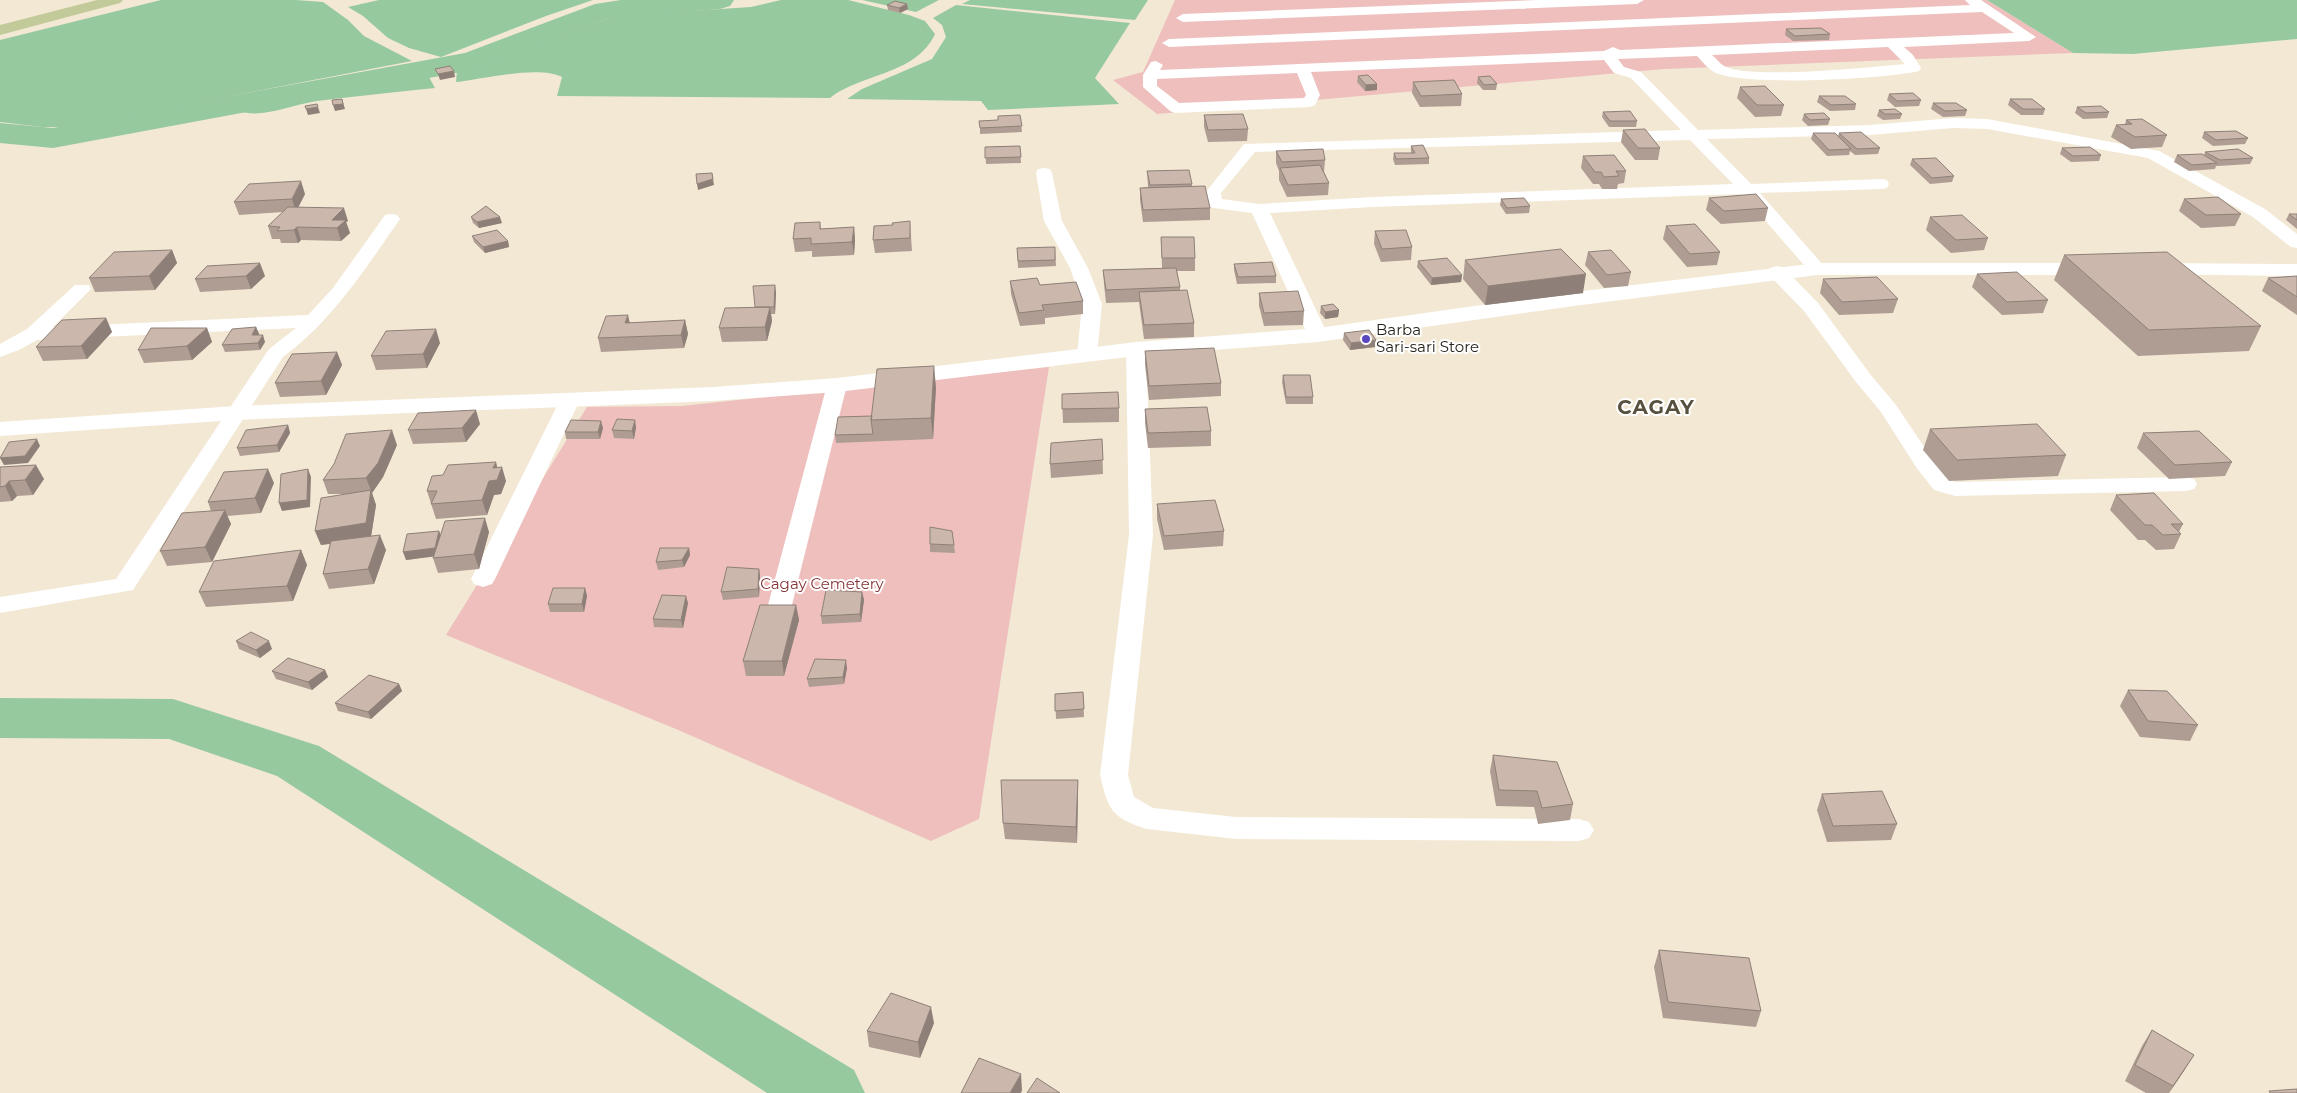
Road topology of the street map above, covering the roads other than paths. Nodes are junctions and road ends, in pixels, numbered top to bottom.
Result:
1 (115, 0) edge
2 (1638, 0) edge
3 (1971, 0) edge
4 (1565, 2) edge
5 (1985, 8) junction
6 (1590, 26) junction
7 (0, 30) edge
8 (1892, 42) junction
9 (1168, 43) junction
10 (1700, 50) junction
11 (1615, 52) junction
12 (1302, 68) junction
13 (1150, 75) junction
14 (1694, 134) junction
15 (1044, 173) dead end
16 (1881, 184) dead end
17 (1748, 190) junction
18 (1260, 209) junction
19 (391, 219) dead end
20 (2297, 243) edge
21 (1817, 269) junction
22 (2297, 270) edge
23 (1777, 272) junction
24 (82, 289) dead end
25 (314, 321) junction
26 (35, 334) junction
27 (1318, 335) junction
28 (1136, 350) junction
29 (0, 351) edge
30 (1087, 355) junction
31 (837, 385) junction
32 (570, 400) junction
33 (236, 413) junction
34 (0, 429) edge
35 (2186, 484) dead end
36 (483, 579) dead end
37 (780, 605) edge
38 (0, 606) edge
39 (1579, 830) dead end

1 - 7 main road
2 - 4 street
3 - 5 street
4 - 6 street
4 - 9 street
5 - 6 street
5 - 8 street
6 - 9 street
6 - 11 street
8 - 10 street
8 - 10 street
9 - 13 street
10 - 11 street
11 - 12 street
11 - 14 street
12 - 13 street
12 - 13 street
14 - 17 street
14 - 18 street
14 - 20 street
15 - 30 street
16 - 17 street
17 - 18 street
17 - 21 street
18 - 27 street
19 - 25 street
21 - 22 street
21 - 23 street
23 - 27 street
23 - 35 street
24 - 26 street
25 - 26 street
25 - 33 street
26 - 29 street
27 - 28 street
28 - 30 street
28 - 39 street
30 - 31 street
31 - 32 street
31 - 37 street
32 - 33 street
32 - 36 street
33 - 34 street
33 - 38 street

